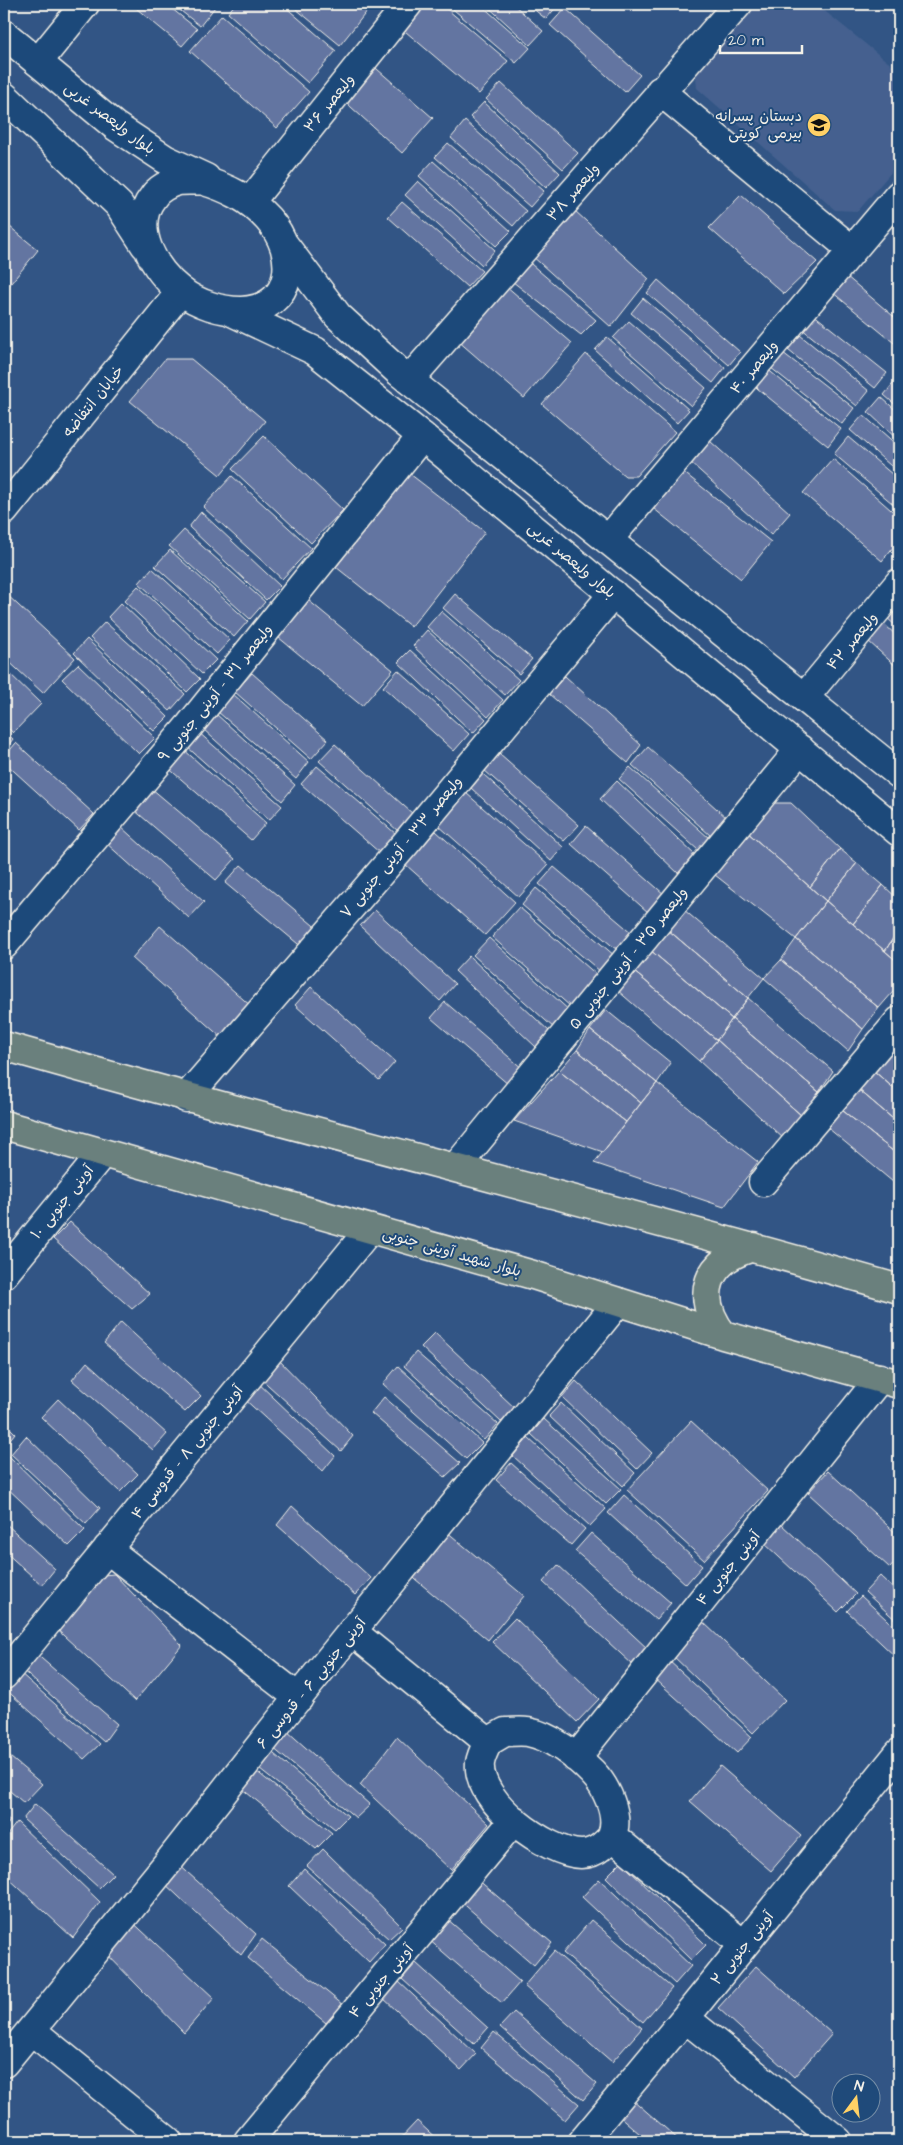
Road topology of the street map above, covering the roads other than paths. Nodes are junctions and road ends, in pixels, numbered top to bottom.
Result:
1 (85, 4) edge
2 (408, 4) edge
3 (738, 4) edge
4 (4, 34) edge
5 (38, 62) junction
6 (660, 91) junction
7 (6, 103) edge
8 (226, 187) junction
9 (899, 195) edge
10 (250, 202) junction
11 (283, 243) junction
12 (148, 249) junction
13 (852, 250) junction
14 (181, 291) junction
15 (230, 311) junction
16 (409, 380) junction
17 (422, 436) junction
18 (4, 511) edge
19 (608, 540) junction
20 (899, 583) edge
21 (613, 594) junction
22 (804, 698) junction
23 (800, 749) junction
24 (899, 774) edge
25 (899, 832) edge
26 (4, 945) edge
27 (899, 1021) edge
28 (4, 1046) edge
29 (186, 1098) junction
30 (4, 1125) edge
31 (102, 1154) junction
32 (456, 1167) junction
33 (762, 1182) dead end
34 (370, 1228) junction
35 (754, 1247) junction
36 (4, 1274) edge
37 (899, 1289) edge
38 (618, 1302) junction
39 (723, 1335) junction
40 (889, 1381) edge
41 (107, 1549) junction
42 (353, 1632) junction
43 (4, 1676) edge
44 (299, 1698) junction
45 (488, 1742) junction
46 (899, 1753) edge
47 (576, 1758) junction
48 (514, 1820) junction
49 (612, 1836) junction
50 (744, 1945) junction
51 (685, 2018) junction
52 (32, 2030) junction
53 (4, 2063) edge
54 (168, 2141) edge
55 (248, 2141) edge
56 (582, 2141) edge
57 (838, 2141) edge

1 - 5 street
2 - 10 street, ولیعصر ۳۶
3 - 6 street, ولیعصر ۳۸
4 - 5 street, بلوار ولیعصر غربی
5 - 8 street, بلوار ولیعصر غربی
6 - 13 street
6 - 16 street, ولیعصر ۳۸
7 - 12 street
8 - 10 street
8 - 12 street
9 - 13 street, ولیعصر ۴۰
10 - 11 street
11 - 15 street
11 - 16 street
12 - 14 street
13 - 19 street, ولیعصر ۴۰
14 - 15 street
14 - 18 street, خیابان انتفاضه
15 - 17 street, بلوار ولیعصر غربی
16 - 19 street
17 - 21 street, بلوار ولیعصر غربی
17 - 26 street, ولیعصر ۳۱ - آوینی جنوبی ۹
19 - 22 street
20 - 22 street, ولیعصر ۴۲
21 - 23 street, بلوار ولیعصر غربی
21 - 29 street, ولیعصر ۳۳ - آوینی جنوبی ۷
22 - 24 street
23 - 25 street, بلوار ولیعصر غربی
23 - 32 street, ولیعصر ۳۵ - آوینی جنوبی ۵
27 - 33 street
28 - 29 main road
29 - 32 main road
30 - 31 main road, بلوار شهید آوینی جنوبی
31 - 34 main road, بلوار شهید آوینی جنوبی
31 - 36 street, آوینی جنوبی ۱۰
32 - 35 main road
34 - 38 main road, بلوار شهید آوینی جنوبی
34 - 41 street, آوینی جنوبی ۸ - قدوسی ۴
35 - 37 main road
35 - 39 main road
38 - 39 main road, بلوار شهید آوینی جنوبی
38 - 42 street, آوینی جنوبی ۶ - قدوسی ۶
39 - 40 main road, بلوار شهید آوینی جنوبی
40 - 47 street, آوینی جنوبی ۴
41 - 43 street, آوینی جنوبی ۸ - قدوسی ۴
41 - 44 street
42 - 44 street, آوینی جنوبی ۶ - قدوسی ۶
42 - 45 street
44 - 52 street, آوینی جنوبی ۶ - قدوسی ۶
45 - 47 street
45 - 48 street
46 - 50 street, آوینی جنوبی ۲
47 - 49 street
48 - 49 street
48 - 55 street, آوینی جنوبی ۴
49 - 50 street
50 - 51 street, آوینی جنوبی ۲
51 - 56 street, آوینی جنوبی ۲
51 - 57 street
52 - 53 street, آوینی جنوبی ۶ - قدوسی ۶
52 - 54 street

